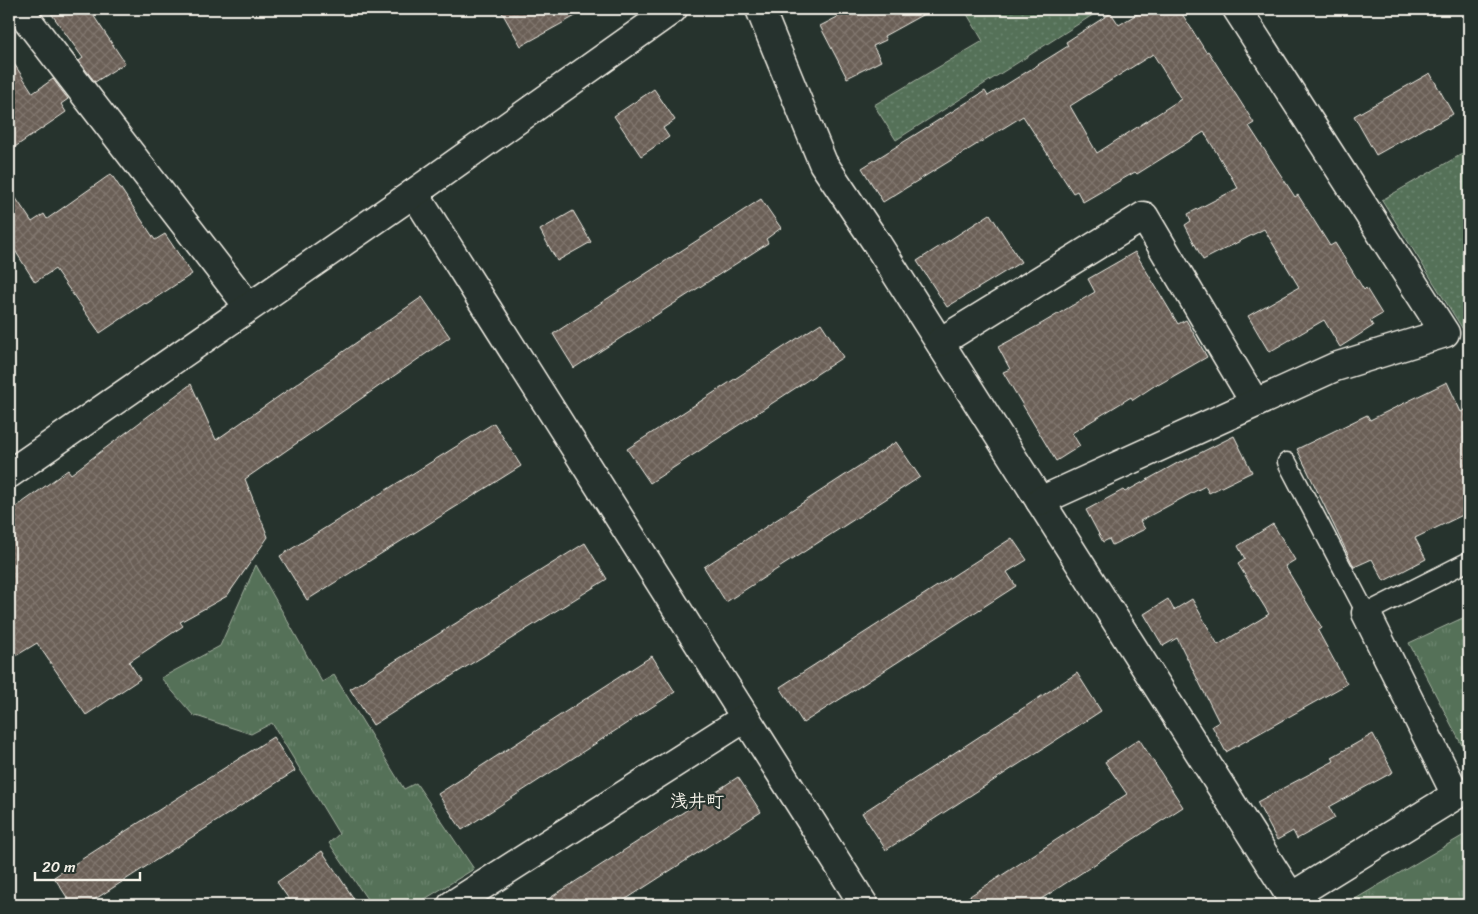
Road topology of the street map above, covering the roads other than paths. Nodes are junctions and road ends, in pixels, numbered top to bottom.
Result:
1 (19, 9) edge
2 (672, 9) edge
3 (760, 9) edge
4 (1237, 9) edge
5 (414, 192) junction
6 (248, 306) junction
7 (940, 342) junction
8 (1255, 403) junction
9 (1287, 462) dead end
10 (9, 474) edge
11 (1040, 501) junction
12 (1469, 561) edge
13 (1366, 613) junction
14 (745, 718) junction
15 (1294, 901) edge
16 (452, 905) edge
17 (864, 905) edge

1 - 6 street
2 - 5 street
3 - 7 street
4 - 8 street
5 - 6 street
5 - 14 street
6 - 10 street
7 - 8 street
7 - 11 street
8 - 11 street
9 - 13 lane
11 - 15 street
12 - 13 lane
13 - 15 street
14 - 16 street
14 - 17 street

